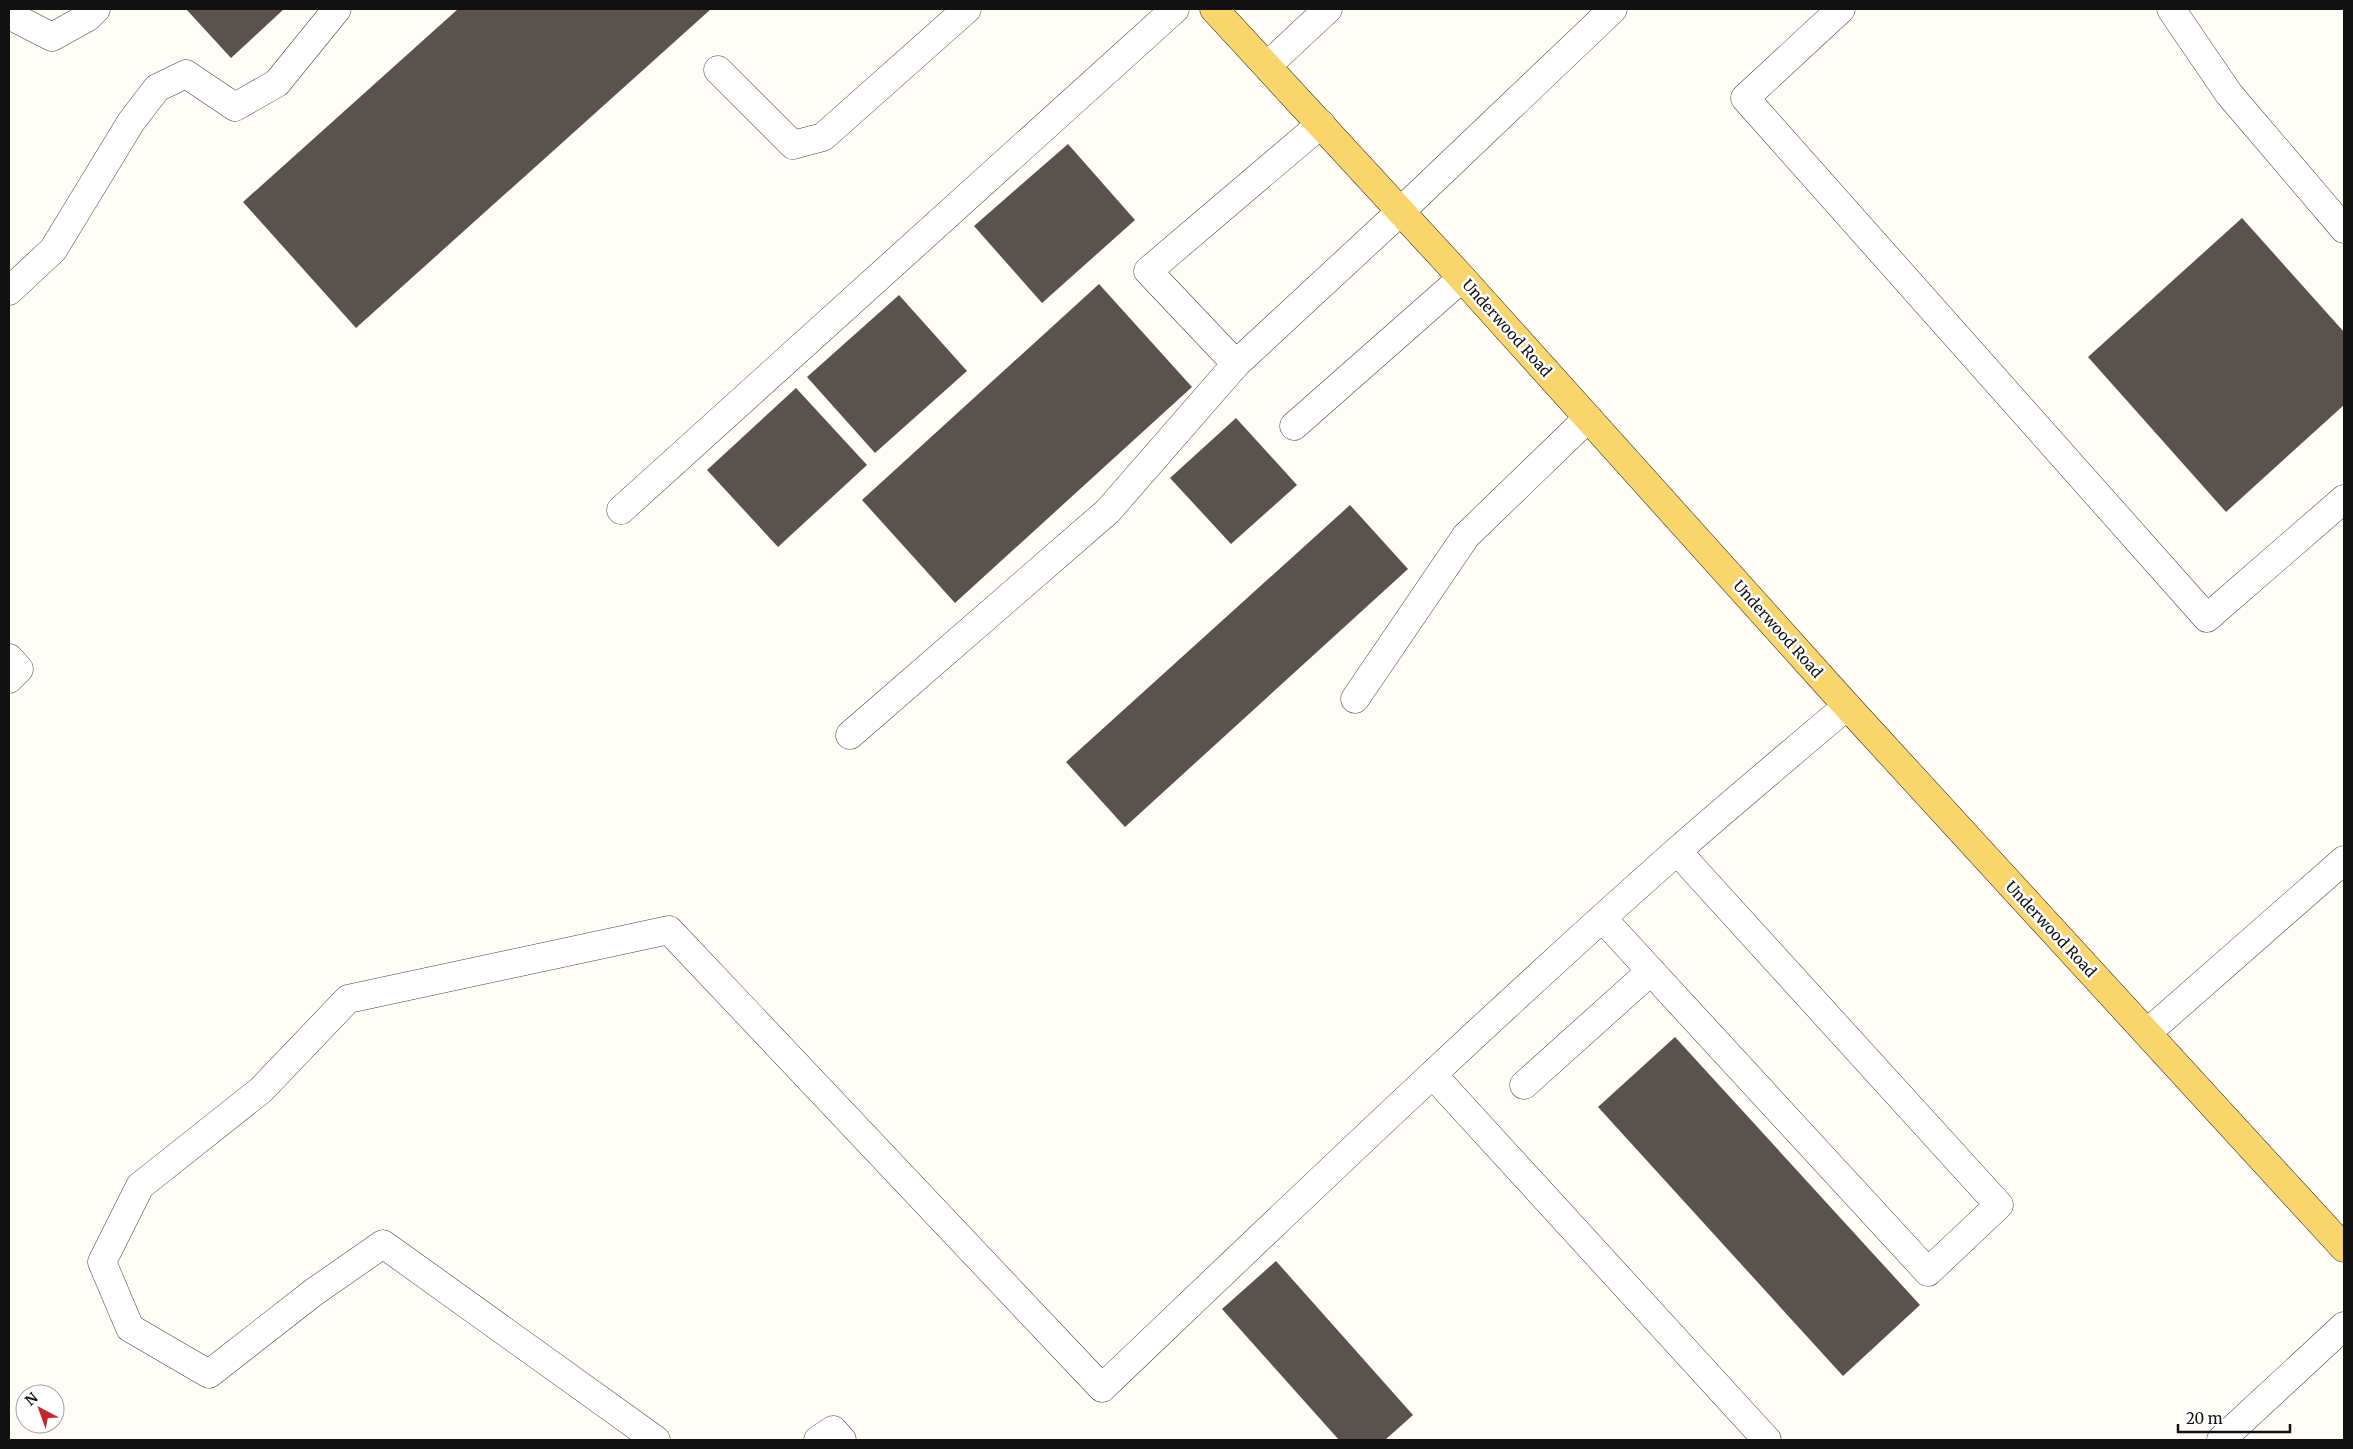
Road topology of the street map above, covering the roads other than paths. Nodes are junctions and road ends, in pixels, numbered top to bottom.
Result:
1 (96, 9) edge
2 (337, 9) edge
3 (1175, 9) edge
4 (1214, 9) edge
5 (1328, 9) edge
6 (1613, 9) edge
7 (1841, 9) edge
8 (2171, 9) edge
9 (964, 10) edge
10 (9, 12) edge
11 (1268, 65) junction
12 (718, 70) dead end
13 (1321, 124) junction
14 (1401, 211) junction
15 (2344, 228) edge
16 (1462, 278) junction
17 (9, 291) edge
18 (1236, 364) junction
19 (1588, 418) junction
20 (1294, 426) dead end
21 (2344, 499) edge
22 (621, 510) dead end
23 (9, 658) edge
24 (9, 679) edge
25 (1355, 700) dead end
26 (1847, 706) junction
27 (850, 736) dead end
28 (1677, 851) junction
29 (2344, 860) edge
30 (1603, 919) junction
31 (1651, 971) junction
32 (2147, 1033) junction
33 (1433, 1076) junction
34 (1524, 1085) dead end
35 (2344, 1248) edge
36 (2344, 1326) edge
37 (656, 1440) edge
38 (818, 1440) edge
39 (842, 1440) edge
40 (1767, 1440) edge
41 (2221, 1440) edge

1 - 10 street
2 - 17 street
3 - 22 street
4 - 11 main road, Underwood Road
5 - 11 street
6 - 14 street
7 - 21 street
8 - 15 street
9 - 12 street
11 - 13 main road, Underwood Road
13 - 14 main road, Underwood Road
13 - 18 street
14 - 16 main road, Underwood Road
14 - 18 street
16 - 19 main road, Underwood Road
16 - 20 street
18 - 27 street
19 - 25 street
19 - 26 main road, Underwood Road
23 - 24 street
26 - 28 street
26 - 32 main road, Underwood Road
28 - 30 street
28 - 31 street
29 - 32 street
30 - 31 street
30 - 33 street
31 - 34 street
32 - 35 main road, Underwood Road
33 - 37 street
33 - 40 street
36 - 41 street
38 - 39 street

